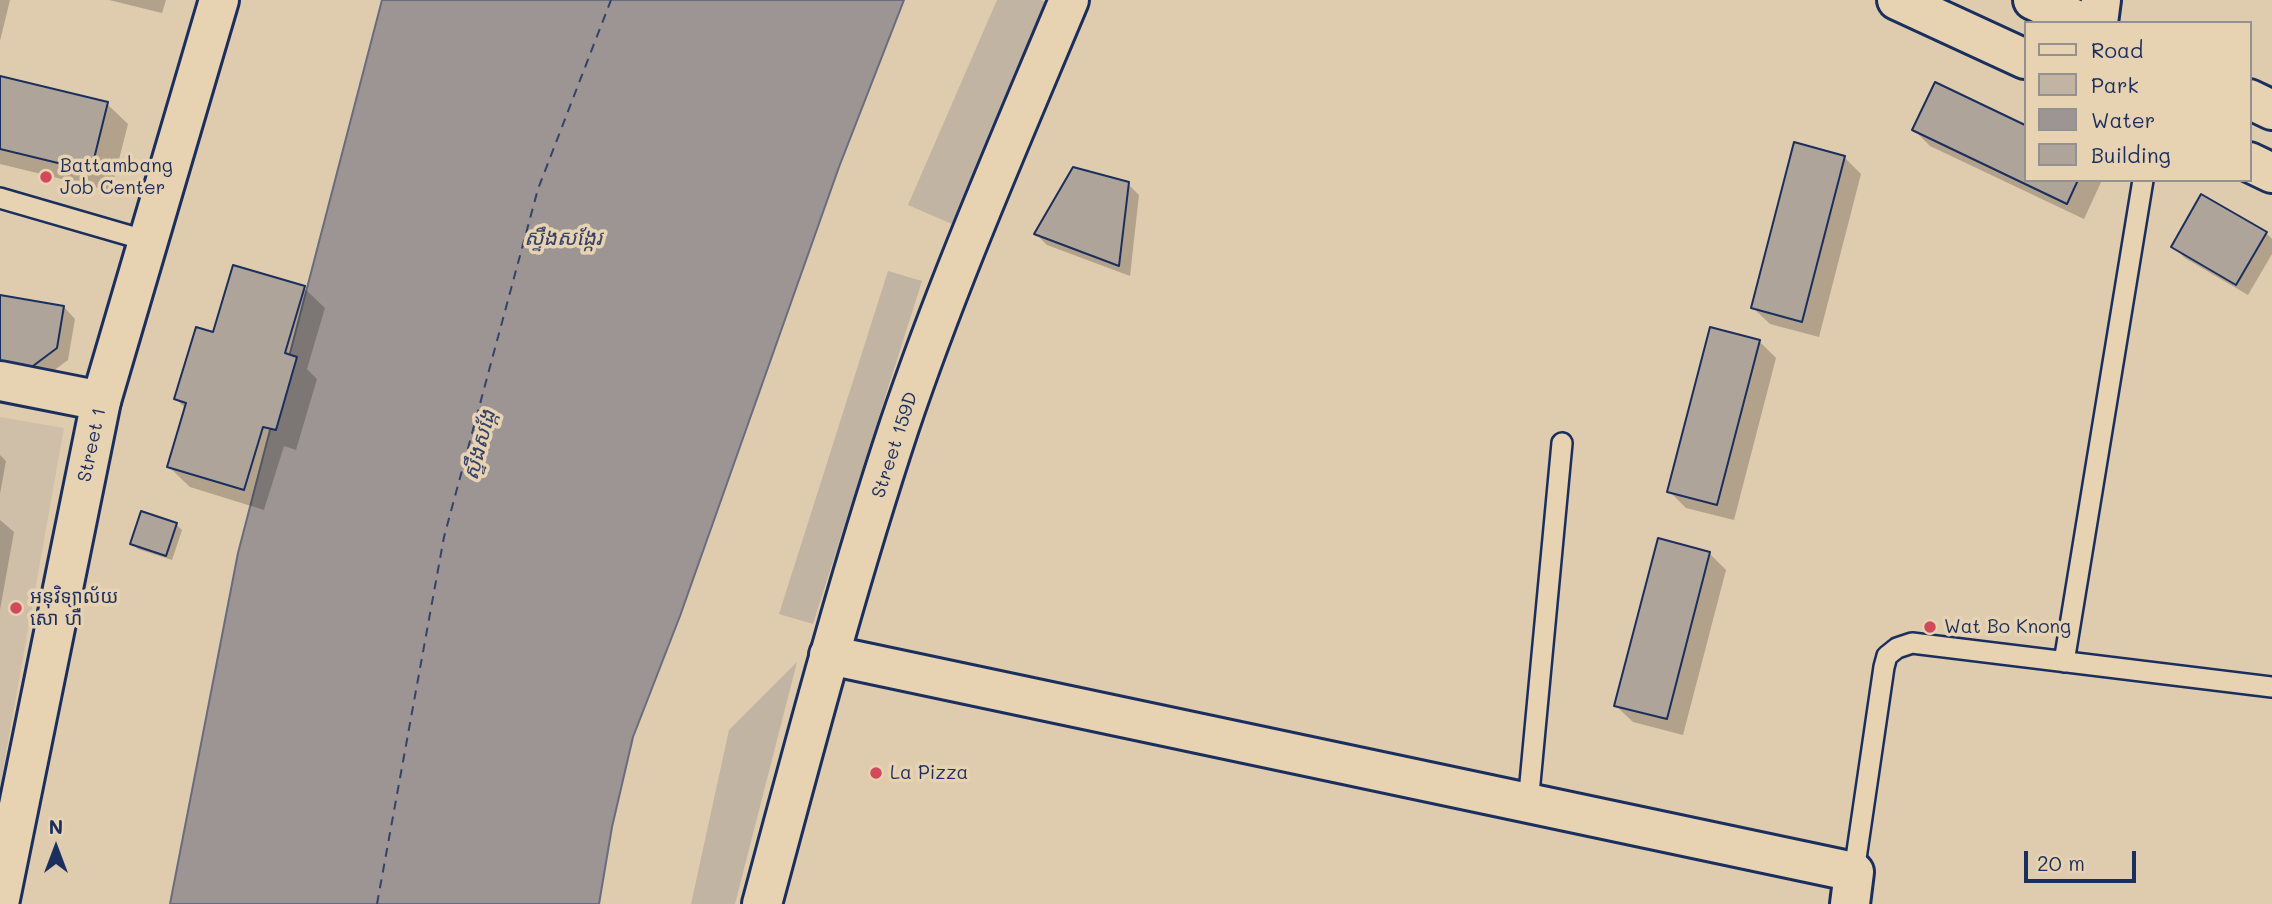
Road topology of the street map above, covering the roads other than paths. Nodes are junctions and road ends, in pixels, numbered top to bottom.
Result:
1 (219, 0) edge
2 (1069, 0) edge
3 (1896, 0) edge
4 (2034, 0) edge
5 (2101, 0) edge
6 (2079, 21) edge
7 (2098, 21) edge
8 (2024, 59) edge
9 (2251, 100) edge
10 (2272, 110) edge
11 (2251, 163) edge
12 (2272, 173) edge
13 (2143, 182) edge
14 (0, 198) edge
15 (148, 241) junction
16 (0, 381) edge
17 (101, 401) junction
18 (1562, 443) dead end
19 (829, 655) junction
20 (2064, 662) junction
21 (2272, 687) edge
22 (1528, 804) junction
23 (2, 876) edge
24 (1852, 888) edge
25 (762, 904) edge

1 - 15 street, Street 1
2 - 19 street, Street 159D
3 - 8 street
4 - 6 street
5 - 7 street
9 - 10 street
11 - 12 street
13 - 20 lane
14 - 15 lane
15 - 17 street, Street 1
16 - 17 street
17 - 23 street, Street 1
18 - 22 lane
19 - 22 street
19 - 25 street, Street 159D
20 - 21 lane
20 - 24 lane
22 - 24 street

